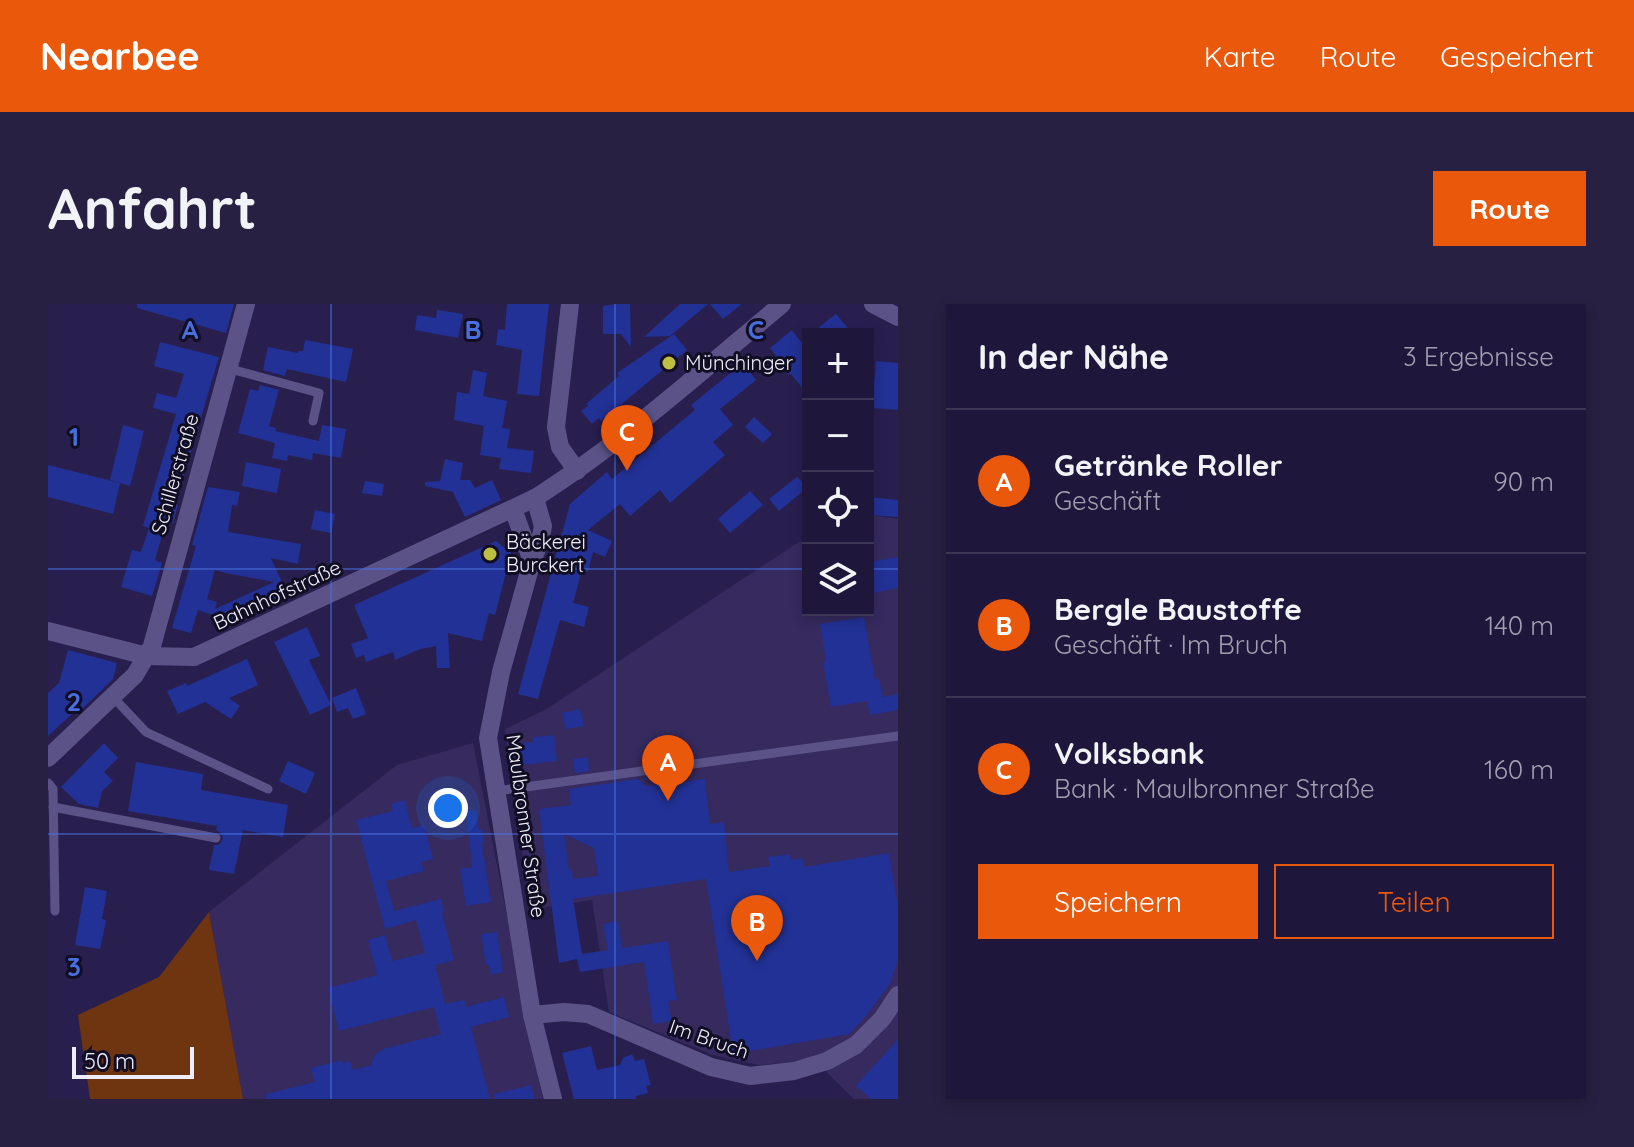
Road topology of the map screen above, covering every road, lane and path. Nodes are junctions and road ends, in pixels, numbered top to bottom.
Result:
1 (246, 304) edge
2 (570, 304) edge
3 (782, 304) edge
4 (873, 304) edge
5 (898, 317) edge
6 (227, 368) junction
7 (313, 421) dead end
8 (577, 471) junction
9 (535, 498) junction
10 (513, 509) junction
11 (532, 561) junction
12 (48, 631) edge
13 (147, 656) junction
14 (113, 697) junction
15 (898, 736) edge
16 (48, 758) edge
17 (48, 783) edge
18 (268, 789) dead end
19 (496, 791) junction
20 (53, 807) junction
21 (216, 838) dead end
22 (55, 911) dead end
23 (898, 995) edge
24 (532, 1015) junction
25 (553, 1099) edge

1 - 6 street, Schillerstraße
2 - 8 street
3 - 8 street
4 - 5 street
6 - 7 lane
6 - 13 street, Schillerstraße
8 - 9 street
9 - 10 street
9 - 11 street, Maulbronner Straße
10 - 11 street
10 - 13 street, Bahnhofstraße
11 - 19 street, Maulbronner Straße
12 - 13 street, Bahnhofstraße
13 - 14 street
14 - 16 street
14 - 18 lane
15 - 19 lane
17 - 20 lane
19 - 24 street, Maulbronner Straße
20 - 21 lane
20 - 22 lane
23 - 24 street, Im Bruch
24 - 25 street, Maulbronner Straße

